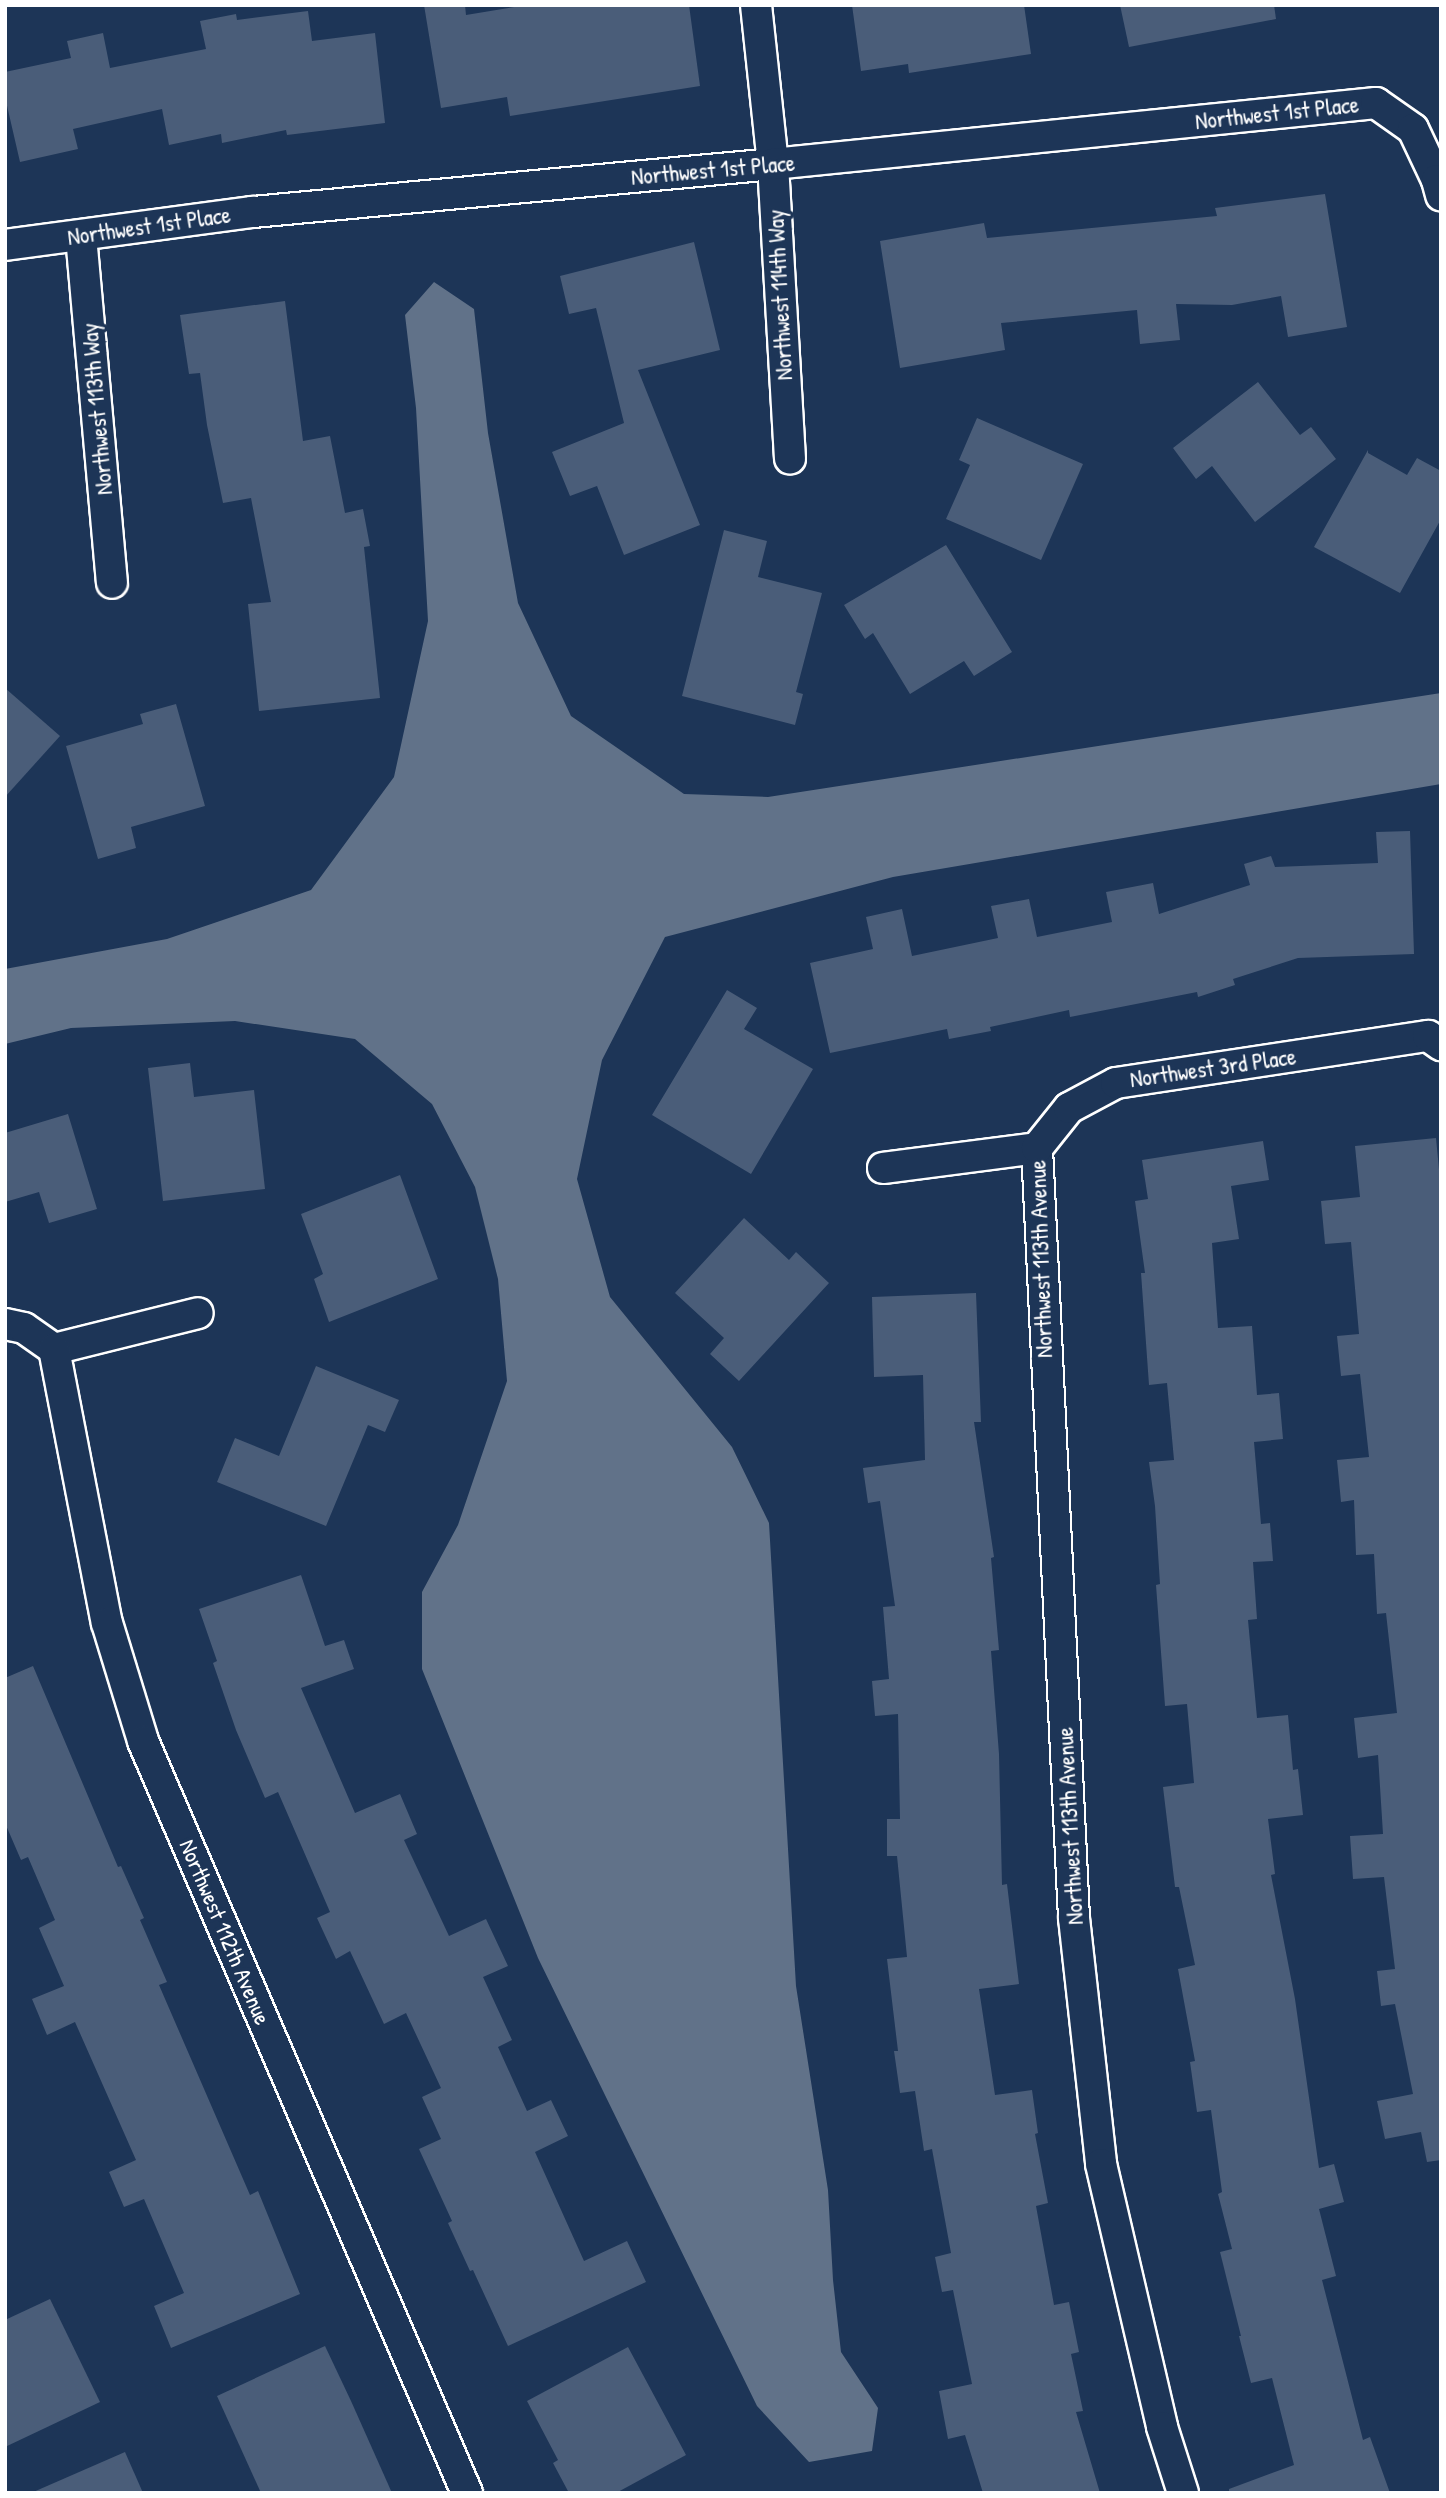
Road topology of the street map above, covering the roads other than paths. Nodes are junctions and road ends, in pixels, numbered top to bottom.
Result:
1 (755, 5) edge
2 (772, 164) junction
3 (1441, 195) edge
4 (81, 236) junction
5 (5, 245) edge
6 (790, 459) dead end
7 (112, 583) dead end
8 (1441, 1045) edge
9 (1037, 1147) junction
10 (883, 1168) dead end
11 (198, 1313) dead end
12 (5, 1324) edge
13 (54, 1349) junction
14 (467, 2493) edge
15 (1183, 2493) edge

1 - 2 street, Northwest 114th Way
2 - 3 street, Northwest 1st Place
2 - 4 street, Northwest 1st Place
2 - 6 street, Northwest 114th Way
4 - 5 street, Northwest 1st Place
4 - 7 street, Northwest 113th Way
8 - 9 street, Northwest 3rd Place
9 - 10 street
9 - 15 street, Northwest 113th Avenue
11 - 13 street
12 - 13 street
13 - 14 street, Northwest 112th Avenue

